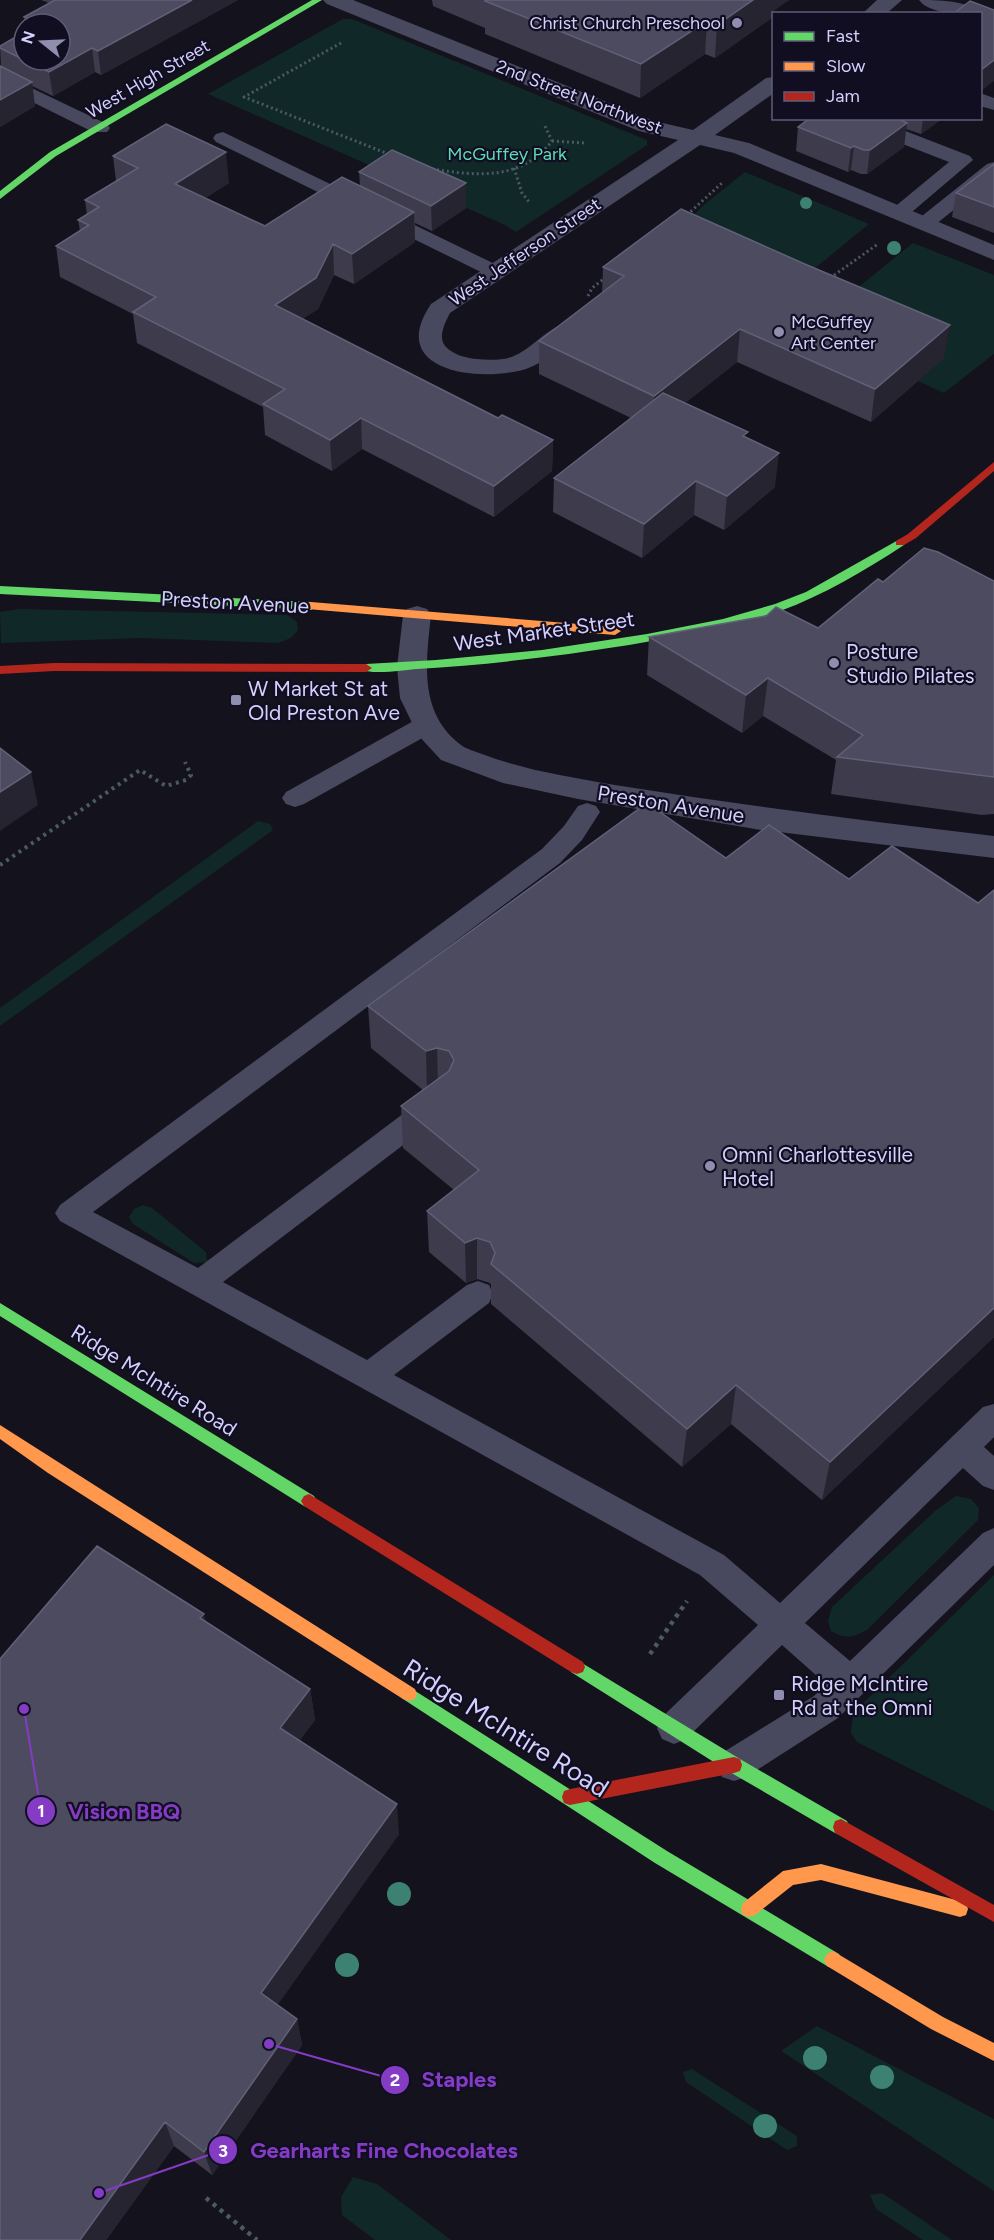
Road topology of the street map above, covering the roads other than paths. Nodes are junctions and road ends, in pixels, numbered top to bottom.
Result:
1 (318, 0) edge
2 (334, 0) edge
3 (891, 0) edge
4 (930, 0) edge
5 (875, 12) edge
6 (965, 12) edge
7 (0, 80) edge
8 (772, 84) edge
9 (858, 120) edge
10 (100, 128) junction
11 (223, 138) dead end
12 (696, 138) junction
13 (994, 168) edge
14 (0, 196) edge
15 (899, 213) junction
16 (924, 224) junction
17 (994, 253) edge
18 (494, 271) junction
19 (571, 328) edge
20 (994, 465) edge
21 (0, 590) edge
22 (417, 615) junction
23 (682, 632) junction
24 (411, 667) junction
25 (0, 670) edge
26 (426, 725) junction
27 (295, 798) dead end
28 (587, 812) dead end
29 (994, 847) edge
30 (439, 1103) edge
31 (199, 1284) junction
32 (478, 1294) dead end
33 (0, 1309) edge
34 (369, 1377) junction
35 (994, 1417) edge
36 (0, 1431) edge
37 (962, 1448) junction
38 (994, 1476) edge
39 (994, 1543) edge
40 (781, 1623) junction
41 (849, 1682) junction
42 (674, 1728) junction
43 (734, 1765) junction
44 (570, 1797) junction
45 (748, 1909) junction
46 (994, 1916) edge
47 (994, 2052) edge

1 - 10 main road, West High Street
2 - 12 street, 2nd Street Northwest
3 - 5 street
4 - 6 street
7 - 10 lane
8 - 12 street, West Jefferson Street
9 - 15 lane
10 - 14 main road, West High Street
11 - 18 lane
12 - 15 street, 2nd Street Northwest
12 - 18 street, West Jefferson Street
13 - 16 lane
15 - 16 street, 2nd Street Northwest
16 - 17 street, 2nd Street Northwest
18 - 19 street, West Jefferson Street
20 - 23 main road, West Market Street
21 - 22 main road, Preston Avenue
22 - 23 main road, West Market Street
22 - 24 street, Preston Avenue
23 - 24 main road, West Market Street
24 - 25 main road
24 - 26 street, Preston Avenue
26 - 27 lane
26 - 29 street, Preston Avenue
28 - 31 lane
30 - 31 lane
31 - 34 lane
32 - 34 lane
33 - 42 main road, Ridge McIntire Road
34 - 40 lane
35 - 37 lane
36 - 44 main road, Ridge McIntire Road
37 - 38 lane
37 - 40 lane
39 - 41 lane
40 - 41 lane
40 - 42 lane
41 - 43 lane
42 - 43 main road, Ridge McIntire Road
43 - 44 main road
43 - 46 main road, Ridge McIntire Road
44 - 45 main road, Ridge McIntire Road
45 - 46 main road
45 - 47 main road, Ridge McIntire Road

